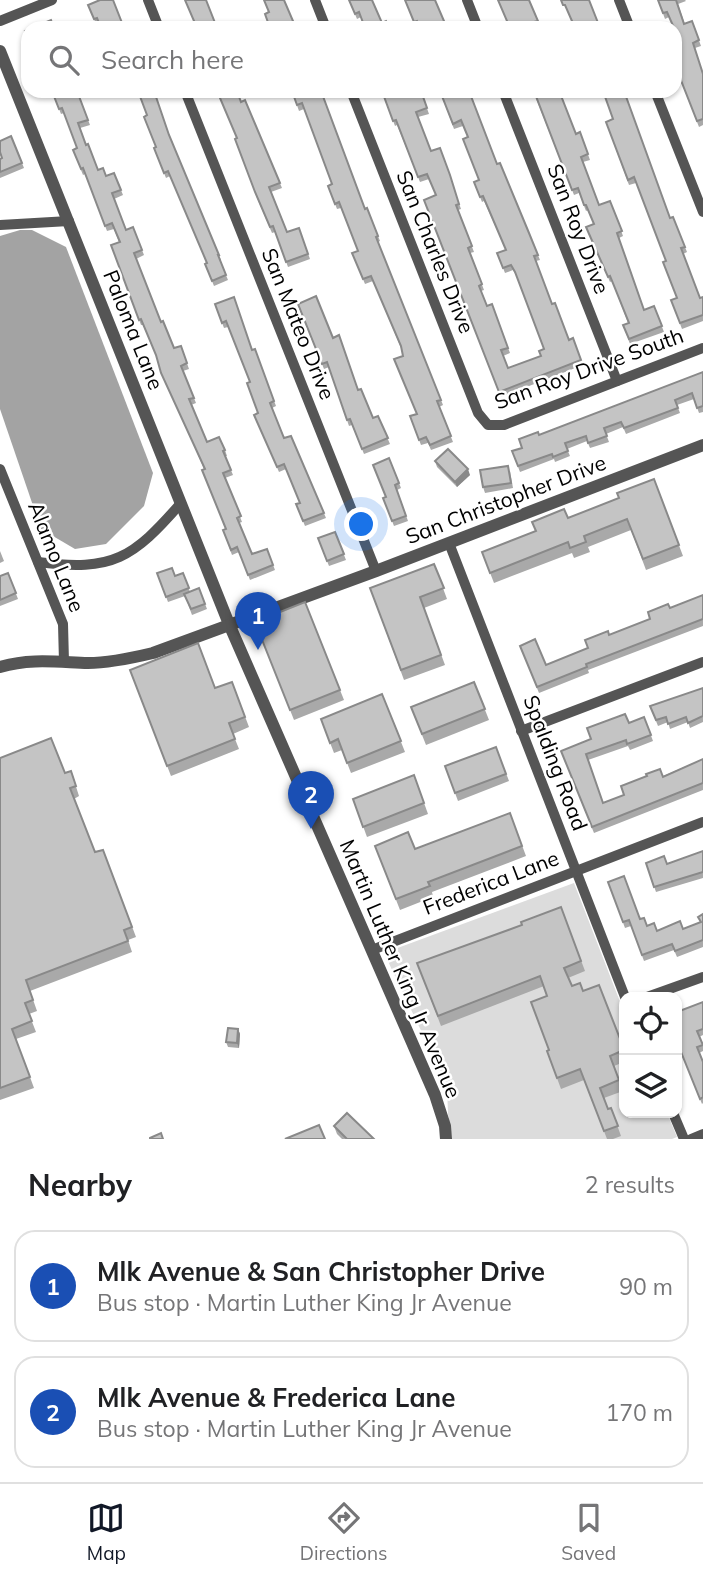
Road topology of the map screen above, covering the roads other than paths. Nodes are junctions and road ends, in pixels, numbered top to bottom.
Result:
1 (52, 0) edge
2 (148, 0) edge
3 (315, 0) edge
4 (467, 0) edge
5 (619, 0) edge
6 (0, 21) edge
7 (156, 21) edge
8 (323, 21) edge
9 (475, 21) edge
10 (627, 21) edge
11 (0, 51) edge
12 (188, 98) edge
13 (354, 98) edge
14 (506, 98) edge
15 (658, 98) edge
16 (703, 212) edge
17 (69, 221) junction
18 (0, 225) edge
19 (703, 348) edge
20 (617, 382) junction
21 (488, 425) joint
22 (703, 445) edge
23 (0, 469) edge
24 (181, 503) junction
25 (449, 543) junction
26 (38, 562) junction
27 (376, 571) junction
28 (229, 624) junction
29 (64, 662) junction
30 (703, 662) edge
31 (0, 667) edge
32 (522, 731) junction
33 (703, 822) edge
34 (576, 871) junction
35 (372, 950) junction
36 (703, 977) edge
37 (623, 992) edge
38 (662, 992) edge
39 (675, 1118) edge
40 (703, 1134) edge
41 (446, 1139) edge
42 (684, 1139) edge
43 (691, 1139) edge

1 - 6 street
2 - 7 street
3 - 8 street
4 - 9 street
5 - 10 street
11 - 17 street, Paloma Lane
12 - 27 street, San Mateo Drive
13 - 21 street, San Charles Drive
14 - 20 street, San Roy Drive
15 - 16 street
17 - 18 street
17 - 24 street, Paloma Lane
19 - 20 street, San Roy Drive South
20 - 21 street, San Roy Drive South
22 - 25 street, San Christopher Drive
23 - 26 street, Alamo Lane
24 - 26 street
24 - 28 street, Paloma Lane
25 - 27 street, San Christopher Drive
25 - 32 street, Spalding Road
26 - 29 street, Alamo Lane
27 - 28 street, San Christopher Drive
28 - 29 street, San Christopher Drive
28 - 35 street, Martin Luther King Jr Avenue
29 - 31 street, San Christopher Drive
30 - 32 street
32 - 34 street, Spalding Road
33 - 34 street, Frederica Lane
34 - 35 street, Frederica Lane
34 - 37 street, Spalding Road
35 - 41 street, Martin Luther King Jr Avenue
36 - 38 street
39 - 42 street
40 - 43 street

